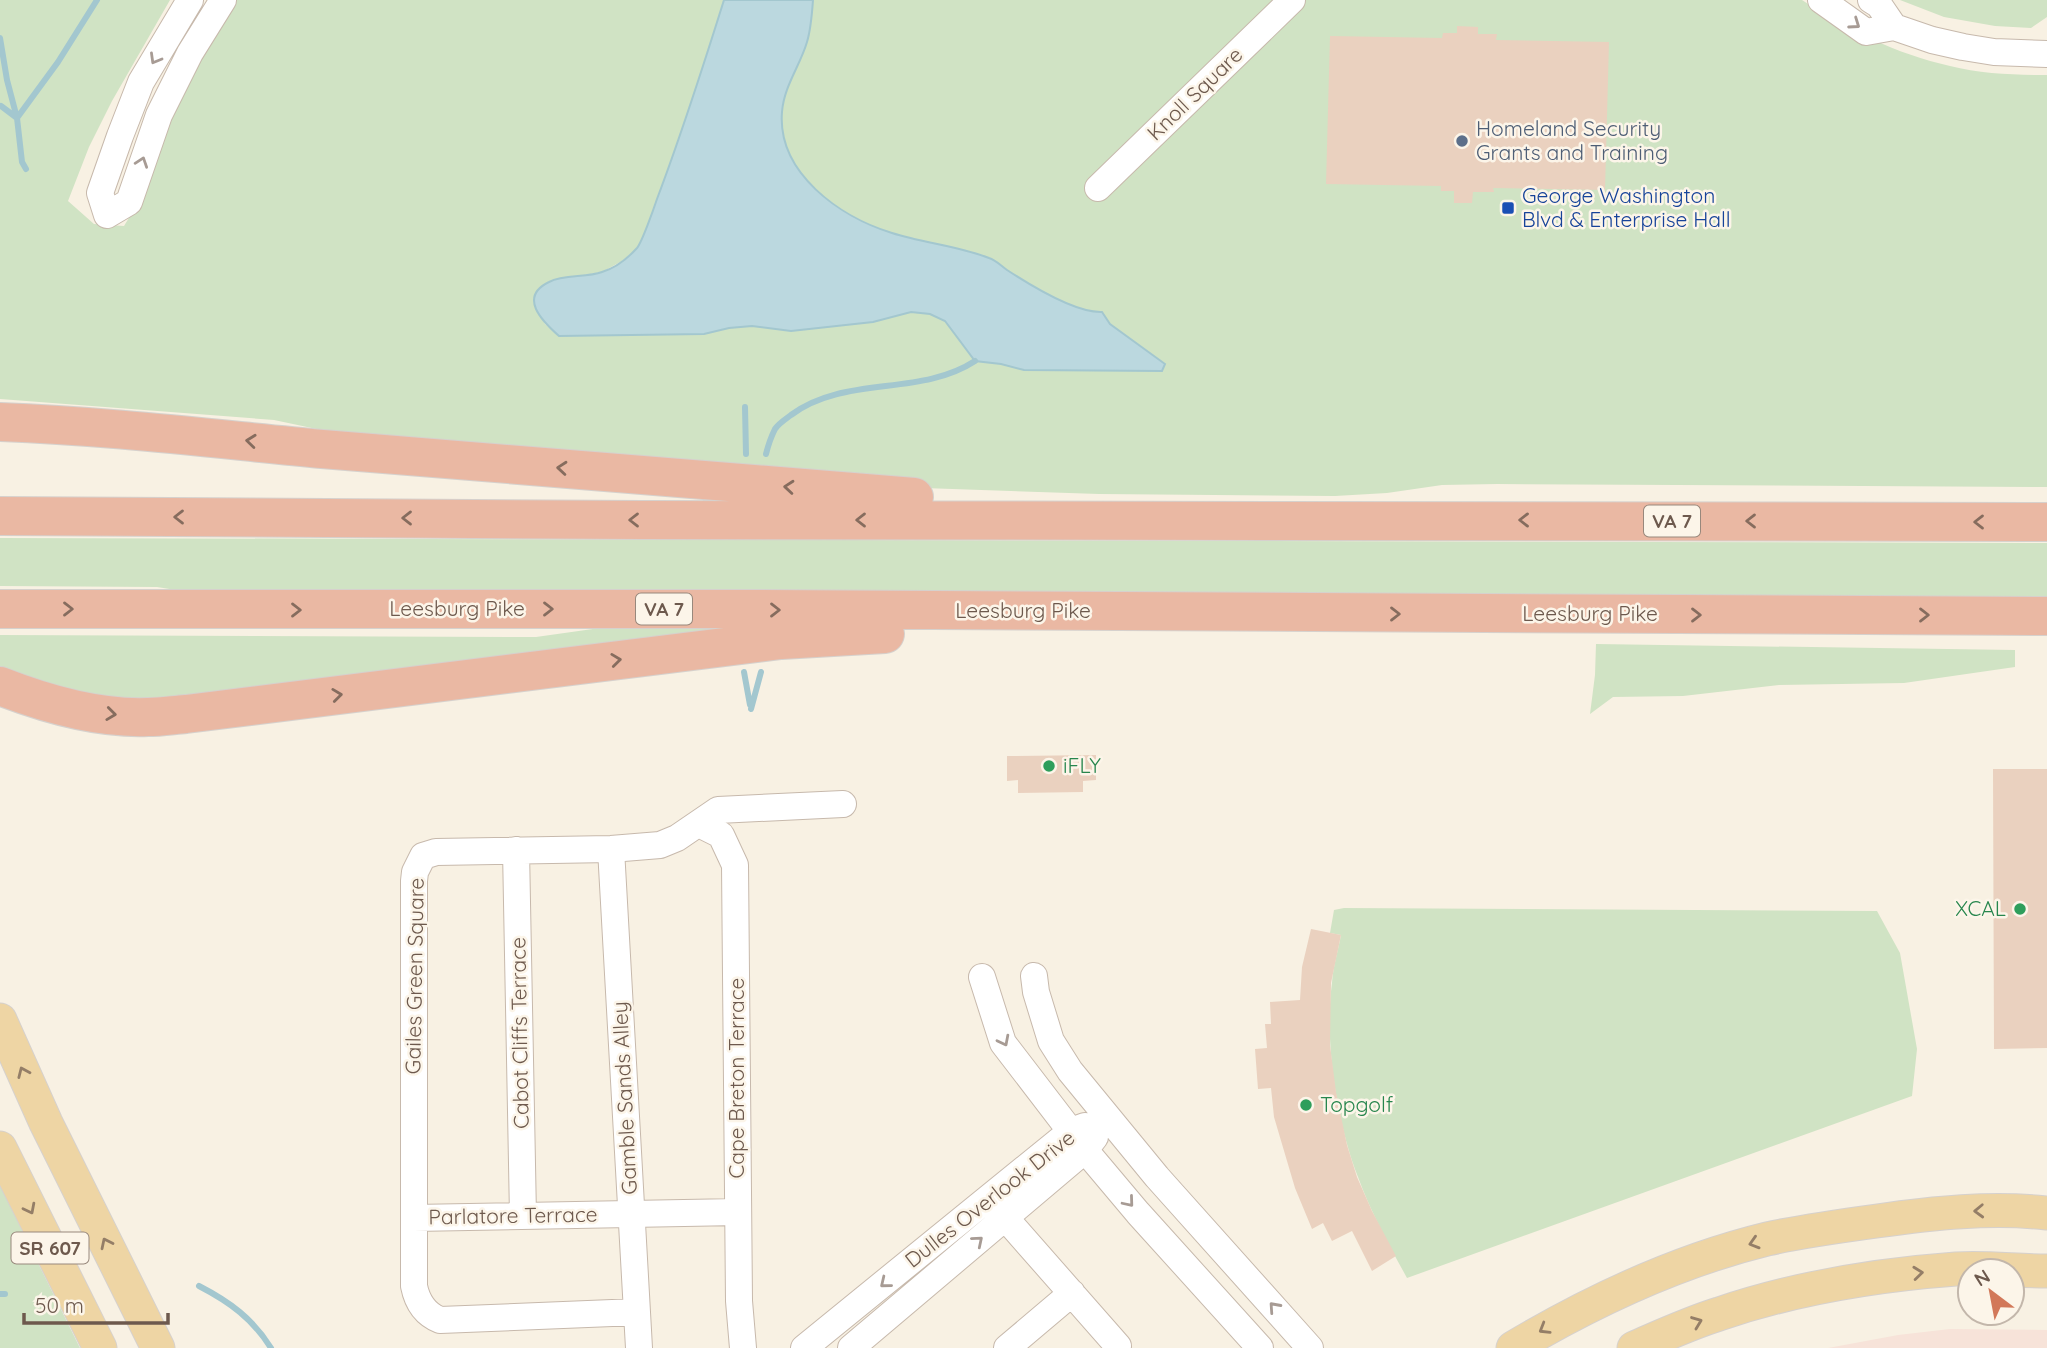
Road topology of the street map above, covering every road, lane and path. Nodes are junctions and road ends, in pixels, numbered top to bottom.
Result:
1 (190, 0) edge
2 (223, 0) edge
3 (1292, 0) edge
4 (1821, 0) edge
5 (1871, 0) edge
6 (1894, 26) junction
7 (2047, 54) edge
8 (1098, 188) dead end
9 (0, 410) edge
10 (0, 422) edge
11 (93, 427) junction
12 (0, 516) edge
13 (1297, 520) junction
14 (2047, 522) edge
15 (0, 609) edge
16 (1327, 613) junction
17 (2047, 616) edge
18 (0, 686) edge
19 (44, 701) junction
20 (0, 710) edge
21 (843, 804) dead end
22 (699, 824) junction
23 (611, 849) junction
24 (516, 850) junction
25 (1034, 976) dead end
26 (982, 977) dead end
27 (0, 1020) edge
28 (1108, 1119) junction
29 (1078, 1141) junction
30 (0, 1148) edge
31 (997, 1208) junction
32 (738, 1212) junction
33 (2047, 1213) edge
34 (631, 1214) junction
35 (523, 1216) junction
36 (414, 1218) junction
37 (1237, 1267) junction
38 (2047, 1271) edge
39 (1209, 1292) junction
40 (1072, 1293) junction
41 (637, 1312) junction
42 (1118, 1346) dead end
43 (100, 1348) edge
44 (158, 1348) edge
45 (639, 1348) edge
46 (743, 1348) edge
47 (804, 1348) edge
48 (851, 1348) edge
49 (1007, 1348) edge
50 (1261, 1348) edge
51 (1310, 1348) edge
52 (1513, 1348) edge
53 (1634, 1348) edge

1 -> 2 street
3 - 8 street, Knoll Square
4 -> 6 street
5 - 6 street
6 - 7 street
9 - 11 highway
10 - 11 highway
13 -> 11 highway
13 -> 12 highway, VA 7
14 -> 13 highway, VA 7
15 -> 16 highway, Leesburg Pike / VA 7
16 -> 17 highway, Leesburg Pike / VA 7
19 -> 16 highway
18 - 19 highway
19 - 20 highway
21 - 22 street, Gailes Green Square
22 - 23 street, Gailes Green Square
22 - 32 street, Cape Breton Terrace
23 - 24 street, Gailes Green Square
23 - 34 street, Gamble Sands Alley
24 - 35 street, Cabot Cliffs Terrace
24 - 36 street, Gailes Green Square
25 - 28 street
26 -> 29 street
44 -> 27 main road, SR 607
28 - 29 street, Dulles Overlook Drive
28 - 37 street
29 - 31 street, Dulles Overlook Drive
29 -> 39 street
30 -> 43 main road, SR 607
31 - 40 street
31 -> 47 street, Dulles Overlook Drive
48 -> 31 street, Dulles Overlook Drive
32 - 34 street, Parlatore Terrace
32 - 46 street, Cape Breton Terrace
33 -> 52 main road
34 - 35 street, Parlatore Terrace
34 - 41 street, Gamble Sands Alley
35 - 36 street, Parlatore Terrace
36 - 41 street, Gailes Green Square
37 - 39 street
51 -> 37 street
53 -> 38 main road
39 - 50 street
40 - 42 street
40 - 49 street
41 - 45 street, Gamble Sands Alley

